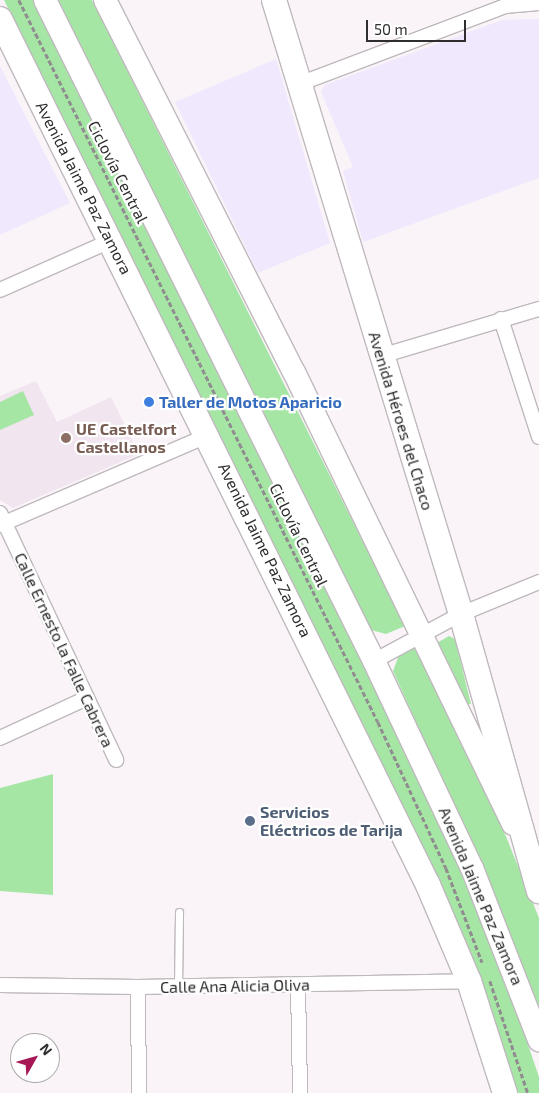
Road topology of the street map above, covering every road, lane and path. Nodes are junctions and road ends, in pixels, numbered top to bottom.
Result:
1 (18, 0) edge
2 (45, 0) edge
3 (105, 0) edge
4 (274, 0) edge
5 (539, 4) edge
6 (0, 19) edge
7 (299, 84) junction
8 (110, 241) junction
9 (0, 290) edge
10 (539, 309) edge
11 (501, 319) junction
12 (381, 356) junction
13 (209, 435) junction
14 (539, 437) edge
15 (2, 520) edge
16 (539, 582) edge
17 (461, 614) junction
18 (423, 634) junction
19 (374, 661) junction
20 (87, 698) junction
21 (0, 738) edge
22 (116, 760) dead end
23 (522, 843) junction
24 (539, 891) edge
25 (179, 912) dead end
26 (481, 977) junction
27 (0, 985) edge
28 (298, 986) junction
29 (178, 987) junction
30 (138, 988) junction
31 (539, 1040) edge
32 (139, 1093) edge
33 (300, 1093) edge
34 (505, 1093) edge
35 (528, 1093) edge

1 - 26 path, Ciclovía Central
2 - 19 main road, Avenida Jaime Paz Zamora
3 - 18 main road
4 - 7 highway, Avenida Héroes del Chaco
5 - 7 street
6 - 8 highway, Avenida Jaime Paz Zamora
7 - 12 highway, Avenida Héroes del Chaco
8 - 9 street
8 - 13 highway, Avenida Jaime Paz Zamora
10 - 11 street
11 - 12 street
11 - 14 street
12 - 17 highway, Avenida Héroes del Chaco
13 - 15 street
13 - 26 highway, Avenida Jaime Paz Zamora
15 - 20 street, Calle Ernesto la Falle Cabrera
16 - 17 street
17 - 18 street
17 - 23 highway, Avenida Héroes del Chaco
18 - 19 street
18 - 23 main road
19 - 31 main road, Avenida Jaime Paz Zamora
20 - 21 street
20 - 22 street, Calle Ernesto la Falle Cabrera
23 - 24 highway
25 - 29 lane
26 - 28 street, Calle Ana Alicia Oliva
26 - 34 highway, Avenida Jaime Paz Zamora
26 - 35 path, Ciclovía Central
27 - 30 street, Calle Ana Alicia Oliva
28 - 29 street, Calle Ana Alicia Oliva
28 - 33 street
29 - 30 street, Calle Ana Alicia Oliva
30 - 32 street

